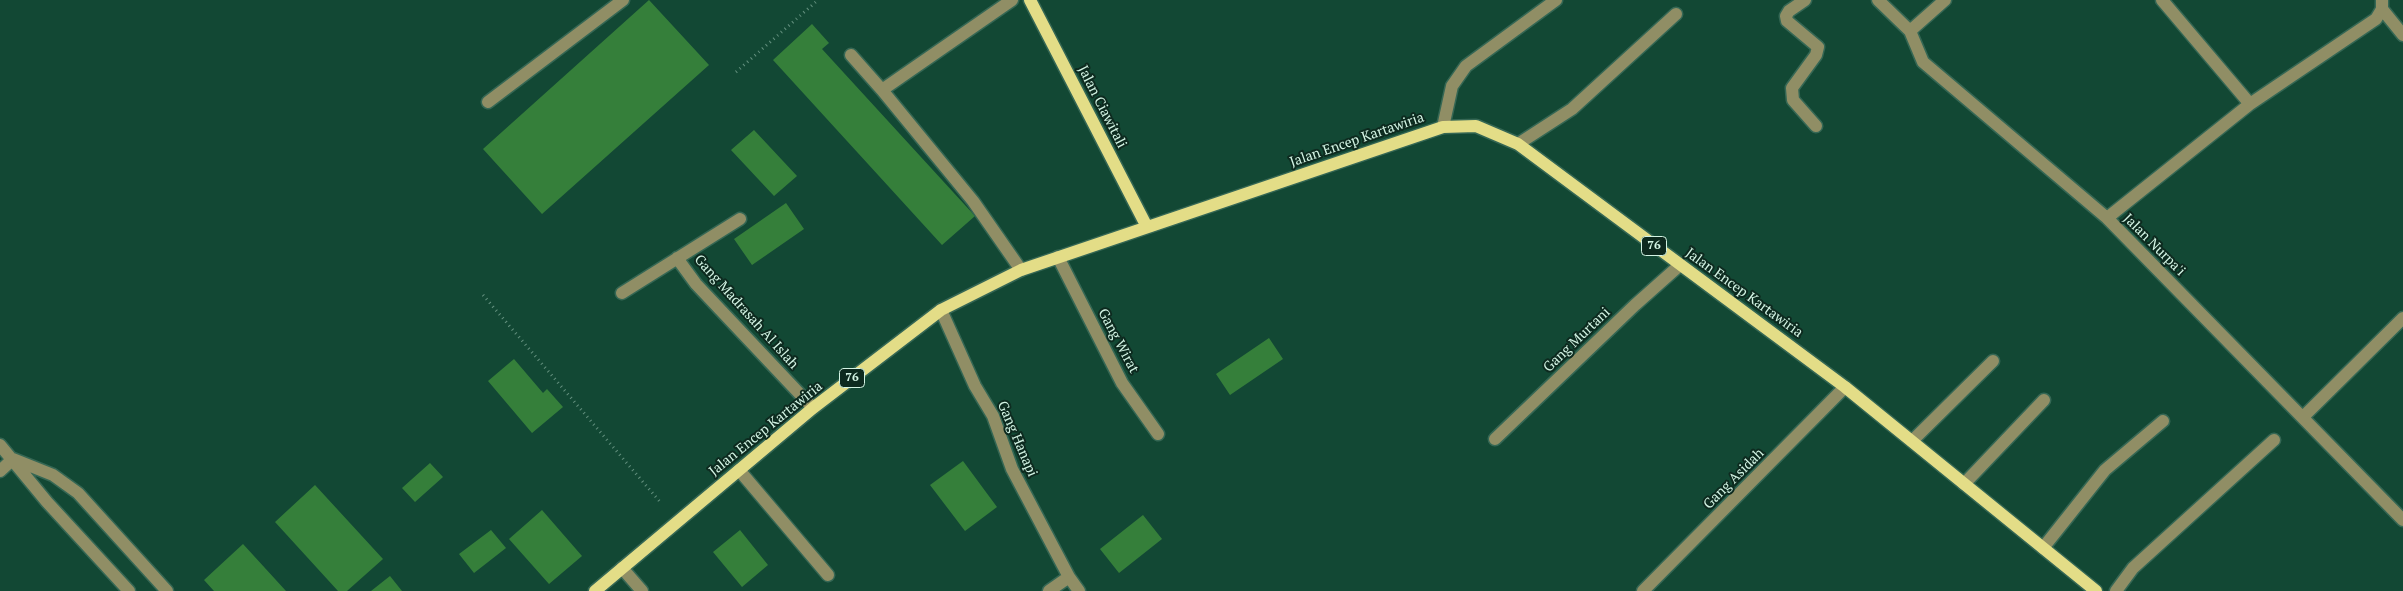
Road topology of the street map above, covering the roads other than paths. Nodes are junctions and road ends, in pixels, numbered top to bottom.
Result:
1 (623, 0) edge
2 (1012, 0) edge
3 (1030, 0) edge
4 (1556, 0) edge
5 (1805, 0) edge
6 (1878, 0) edge
7 (1945, 0) edge
8 (2162, 0) edge
9 (2382, 4) edge
10 (1676, 14) dead end
11 (1910, 31) junction
12 (2403, 35) edge
13 (850, 55) dead end
14 (882, 90) junction
15 (488, 102) dead end
16 (2250, 104) junction
17 (1816, 126) dead end
18 (1443, 127) junction
19 (1518, 144) junction
20 (740, 218) dead end
21 (2107, 218) junction
22 (1147, 227) junction
23 (677, 258) junction
24 (1058, 258) junction
25 (1680, 265) junction
26 (1021, 270) junction
27 (622, 293) dead end
28 (941, 310) junction
29 (2403, 318) edge
30 (1993, 361) dead end
31 (1846, 387) junction
32 (2044, 400) dead end
33 (813, 408) junction
34 (2303, 417) junction
35 (2163, 421) dead end
36 (1158, 434) dead end
37 (1495, 439) dead end
38 (2274, 440) dead end
39 (1912, 441) junction
40 (0, 445) edge
41 (13, 459) junction
42 (739, 470) junction
43 (0, 471) edge
44 (1964, 484) junction
45 (2403, 520) edge
46 (2043, 548) junction
47 (622, 568) junction
48 (828, 575) dead end
49 (1068, 577) junction
50 (163, 589) edge
51 (129, 591) edge
52 (595, 591) edge
53 (642, 591) edge
54 (1049, 591) edge
55 (1079, 591) edge
56 (1643, 591) edge
57 (2096, 591) edge
58 (2116, 591) edge

1 - 15 street
2 - 14 street
3 - 22 main road, Jalan Ciawitali
4 - 18 street
5 - 17 street
6 - 11 street, Jalan Nurpa'i
7 - 11 street
8 - 16 street
9 - 12 street
9 - 16 street
10 - 19 street
11 - 21 street, Jalan Nurpa'i
13 - 14 street
14 - 26 street
16 - 21 street
18 - 19 main road, Jalan Encep Kartawiria / 76
18 - 22 main road, Jalan Encep Kartawiria / 76
19 - 25 main road, Jalan Encep Kartawiria / 76
20 - 23 street
21 - 34 street, Jalan Nurpa'i
22 - 24 main road, Jalan Encep Kartawiria / 76
23 - 27 street
23 - 33 street, Gang Madrasah Al Islah
24 - 26 main road, Jalan Encep Kartawiria / 76
24 - 36 street, Gang Wirat
25 - 31 main road, Jalan Encep Kartawiria / 76
25 - 37 street, Gang Murtani
26 - 28 main road, Jalan Encep Kartawiria / 76
28 - 33 main road, Jalan Encep Kartawiria / 76
28 - 49 street, Gang Hanapi
29 - 34 street
30 - 39 street
31 - 39 main road, Jalan Encep Kartawiria / 76
31 - 56 street, Gang Asidah
32 - 44 street
33 - 42 main road, Jalan Encep Kartawiria / 76
34 - 45 street, Jalan Nurpa'i
35 - 46 street
38 - 58 street
39 - 44 main road, Jalan Encep Kartawiria / 76
40 - 41 street
41 - 43 street
41 - 50 street
41 - 51 street
42 - 47 main road, Jalan Encep Kartawiria / 76
42 - 48 street
44 - 46 main road, Jalan Encep Kartawiria / 76
46 - 57 main road, Jalan Encep Kartawiria / 76
47 - 52 main road, Jalan Encep Kartawiria / 76
47 - 53 street
49 - 54 street
49 - 55 street, Gang Hanapi

